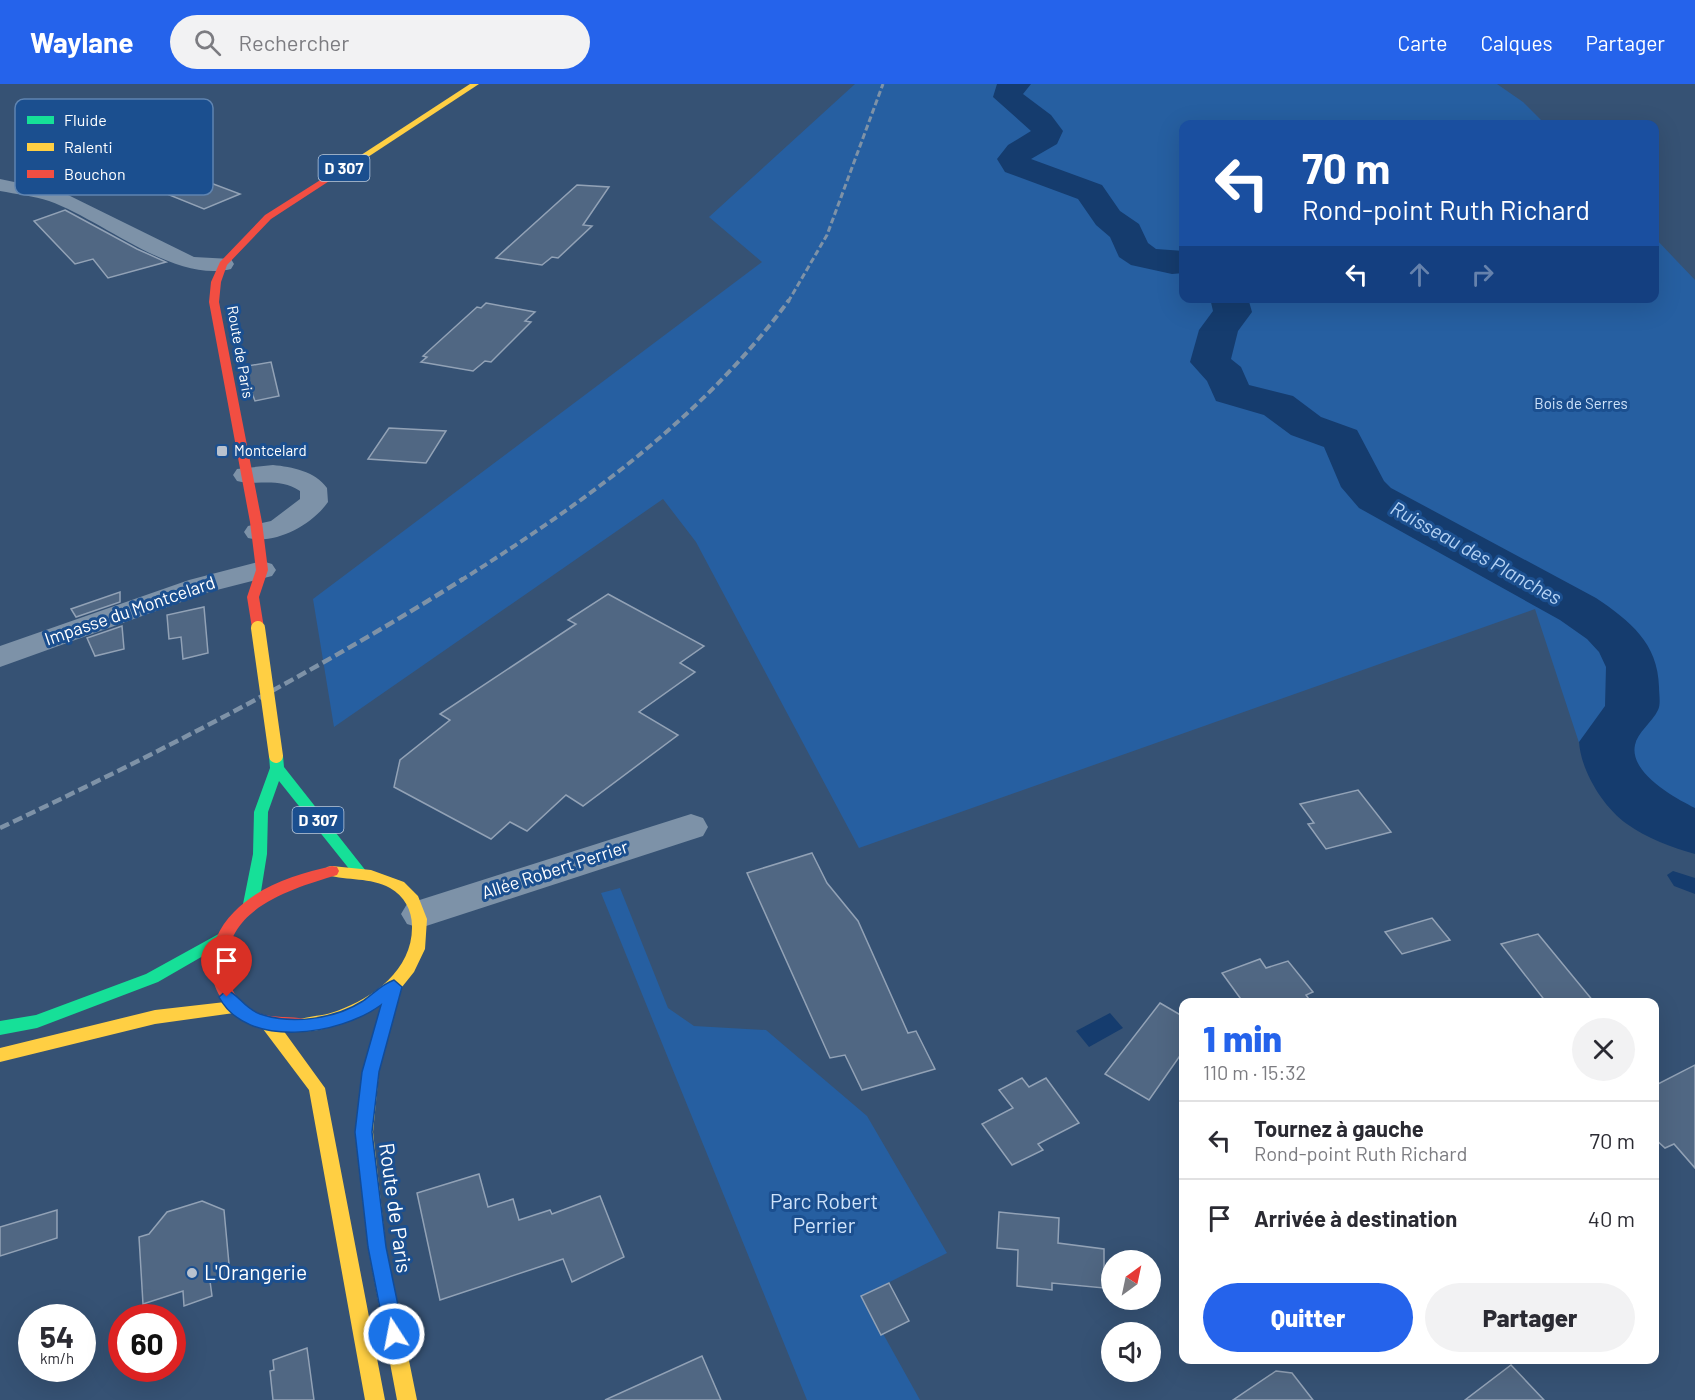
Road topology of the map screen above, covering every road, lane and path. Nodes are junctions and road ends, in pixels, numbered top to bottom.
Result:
1 (475, 84) edge
2 (0, 185) edge
3 (15, 188) edge
4 (50, 195) edge
5 (223, 264) junction
6 (246, 475) junction
7 (258, 536) junction
8 (255, 576) junction
9 (0, 657) edge
10 (276, 762) junction
11 (691, 827) dead end
12 (359, 871) junction
13 (251, 904) junction
14 (420, 914) junction
15 (224, 937) junction
16 (394, 987) junction
17 (234, 1007) junction
18 (269, 1024) junction
19 (0, 1028) edge
20 (0, 1055) edge
21 (375, 1400) edge
22 (407, 1400) edge

1 - 5 main road, Route de Paris / D 307
2 - 3 street
4 - 5 street
5 - 6 main road, Route de Paris / D 307
6 - 7 main road, Route de Paris / D 307
6 - 7 street
7 - 8 main road, Route de Paris / D 307
7 - 8 main road, Route de Paris
8 - 9 street, Impasse du Montcelard
8 - 10 main road, Route de Paris / D 307, bridge
10 - 12 main road, D 307
10 - 13 main road, Route de Paris
11 - 14 street, Allée Robert Perrier
12 - 13 main road
12 - 14 main road
13 - 15 main road
14 - 16 main road
15 - 17 main road
15 - 19 main road
16 - 18 main road
16 - 22 main road, Route de Paris
17 - 18 main road
17 - 20 main road
18 - 21 main road

